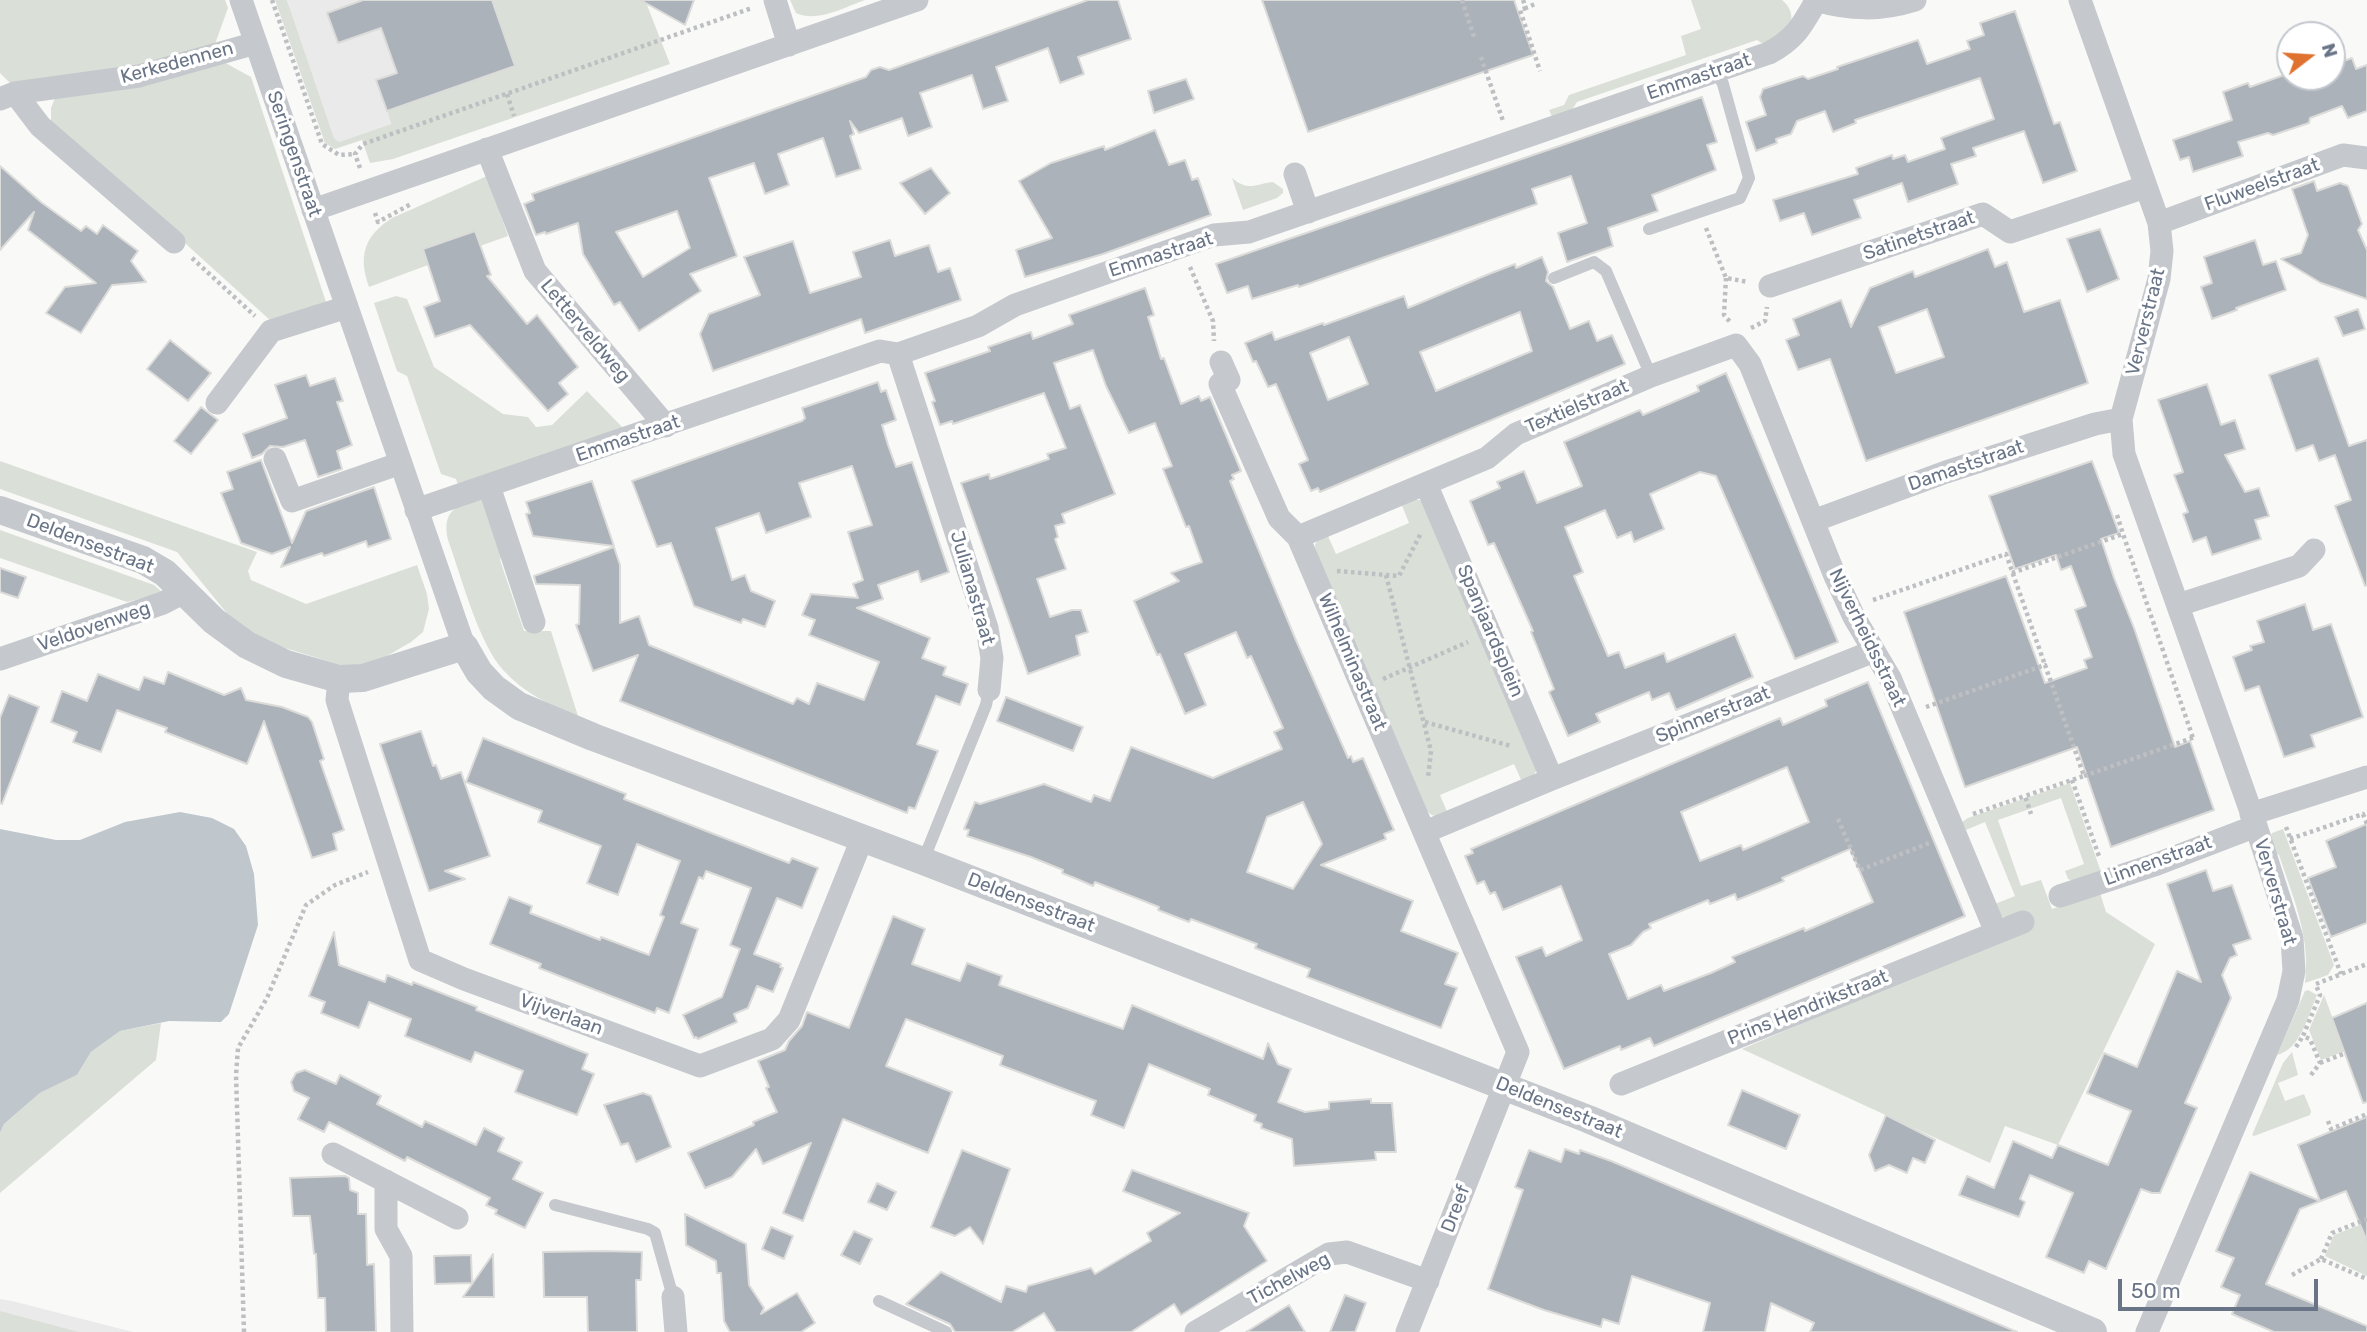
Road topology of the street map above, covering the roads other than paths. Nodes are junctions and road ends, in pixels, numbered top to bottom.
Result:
1 (241, 0) edge
2 (775, 0) edge
3 (917, 0) edge
4 (1815, 0) edge
5 (1915, 0) edge
6 (2080, 0) edge
7 (256, 43) junction
8 (789, 45) junction
9 (1716, 70) junction
10 (7, 96) edge
11 (487, 149) junction
12 (2366, 160) edge
13 (1295, 174) dead end
14 (2145, 187) junction
15 (313, 210) junction
16 (1308, 212) junction
17 (2159, 223) junction
18 (1649, 229) dead end
19 (174, 242) road end
20 (1554, 278) dead end
21 (1770, 286) road end
22 (347, 307) junction
23 (1738, 339) joint
24 (898, 354) junction
25 (1221, 362) road end
26 (1651, 376) junction
27 (217, 403) dead end
28 (2121, 419) junction
29 (666, 426) junction
30 (275, 459) dead end
31 (401, 463) junction
32 (489, 486) junction
33 (1431, 494) junction
34 (0, 510) edge
35 (416, 510) junction
36 (1813, 521) junction
37 (1298, 537) junction
38 (2314, 550) dead end
39 (186, 591) junction
40 (2178, 605) junction
41 (534, 622) dead end
42 (464, 646) junction
43 (1874, 651) junction
44 (0, 659) edge
45 (339, 679) junction
46 (989, 690) joint
47 (2367, 777) edge
48 (1552, 779) junction
49 (2254, 820) junction
50 (1423, 827) junction
51 (862, 839) junction
52 (923, 861) junction
53 (2060, 896) dead end
54 (2023, 922) dead end
55 (1996, 932) junction
56 (1620, 1084) dead end
57 (1504, 1086) junction
58 (333, 1154) dead end
59 (386, 1181) junction
60 (555, 1205) dead end
61 (457, 1217) dead end
62 (1428, 1281) junction
63 (673, 1297) joint
64 (879, 1301) dead end
65 (2090, 1331) edge
66 (402, 1332) edge
67 (676, 1332) edge
68 (946, 1332) edge
69 (1196, 1332) edge
70 (1406, 1332) edge
71 (2147, 1332) edge

1 - 7 street, Seringenstraat
2 - 8 street
3 - 8 street
4 - 5 street
4 - 9 street, Emmastraat
6 - 14 street, Ververstraat
7 - 10 street, Kerkedennen
7 - 15 street, Seringenstraat
8 - 11 street
9 - 16 street, Emmastraat
9 - 18 lane
10 - 19 street, Kerkedennen
11 - 15 street
11 - 29 street, Letterveldweg
12 - 17 street, Fluweelstraat
13 - 16 street
14 - 17 street, Ververstraat
14 - 21 street, Satinetstraat
15 - 22 street, Seringenstraat
16 - 24 street, Emmastraat
17 - 28 street, Ververstraat
20 - 26 lane
22 - 27 street
22 - 31 street, Seringenstraat
23 - 26 street, Textielstraat
23 - 36 street, Nijverheidsstraat
24 - 29 street, Emmastraat
24 - 46 street, Julianastraat
25 - 37 street, Wilhelminastraat
26 - 33 street, Textielstraat
28 - 36 street, Damaststraat
28 - 40 street, Ververstraat
29 - 32 street, Emmastraat
30 - 31 street
31 - 35 street, Seringenstraat
32 - 35 street, Emmastraat
32 - 41 street
33 - 37 street
33 - 48 street, Spanjaardsplein
34 - 39 street, Deldensestraat
35 - 42 street, Seringenstraat
36 - 43 street, Nijverheidsstraat
37 - 50 street, Wilhelminastraat
38 - 40 street
39 - 44 street, Veldovenweg
39 - 45 street, Deldensestraat
40 - 49 street, Ververstraat
42 - 45 street, Deldensestraat
42 - 51 street, Deldensestraat
43 - 48 street, Spinnerstraat
43 - 55 street, Nijverheidsstraat
45 - 51 street, Vijverlaan
46 - 52 lane, Julianastraat
47 - 49 street, Linnenstraat
48 - 50 street
49 - 53 street, Linnenstraat
49 - 71 street, Ververstraat
50 - 57 street, Wilhelminastraat
51 - 52 street, Deldensestraat
52 - 57 street, Deldensestraat
54 - 55 street, Prins Hendrikstraat
55 - 56 street, Prins Hendrikstraat
57 - 62 street, Dreef
57 - 65 street, Deldensestraat
58 - 59 street
59 - 61 street
59 - 66 street
60 - 63 lane
62 - 69 street, Tichelweg
62 - 70 street, Dreef
63 - 67 street
64 - 68 lane

